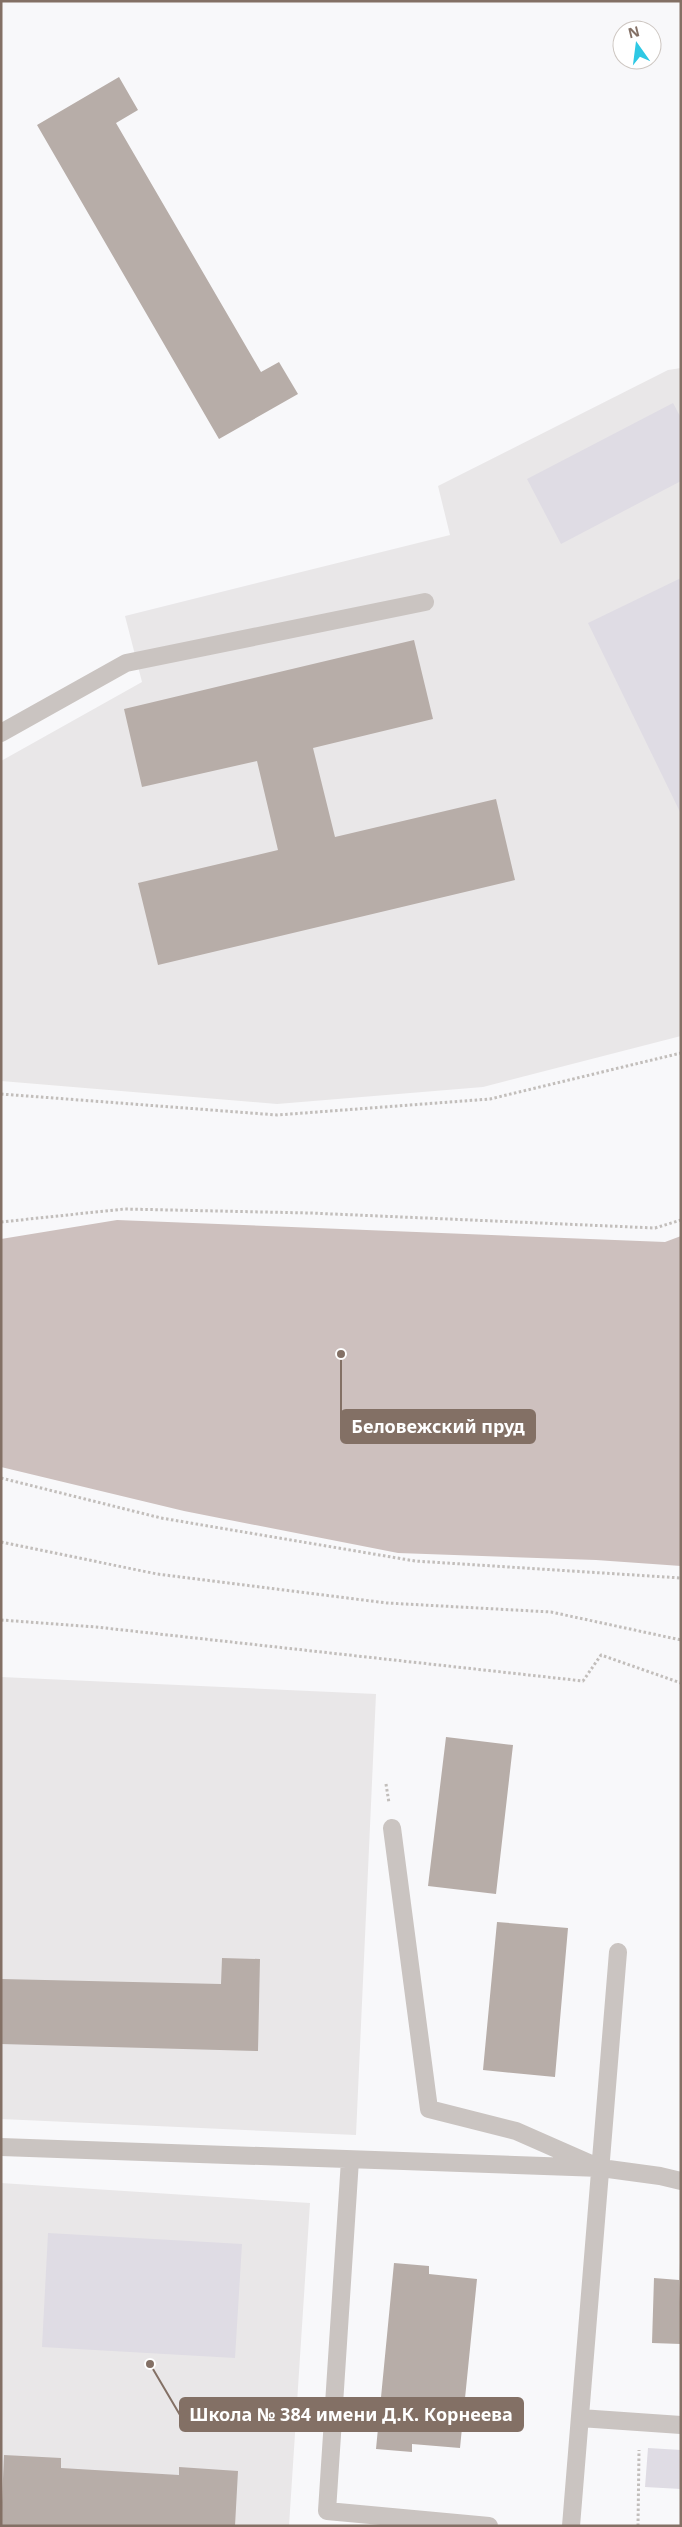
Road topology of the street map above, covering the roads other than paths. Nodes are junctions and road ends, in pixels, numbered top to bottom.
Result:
1 (425, 602) dead end
2 (1, 733) edge
3 (392, 1828) dead end
4 (618, 1952) dead end
5 (1, 2147) edge
6 (350, 2160) junction
7 (601, 2168) junction
8 (681, 2181) edge
9 (580, 2418) junction
10 (681, 2425) edge
11 (489, 2526) edge
12 (572, 2526) edge

1 - 2 lane
3 - 7 lane
4 - 7 lane
5 - 6 lane
6 - 7 lane
6 - 11 lane
7 - 8 lane
7 - 9 lane
9 - 10 lane
9 - 12 lane

